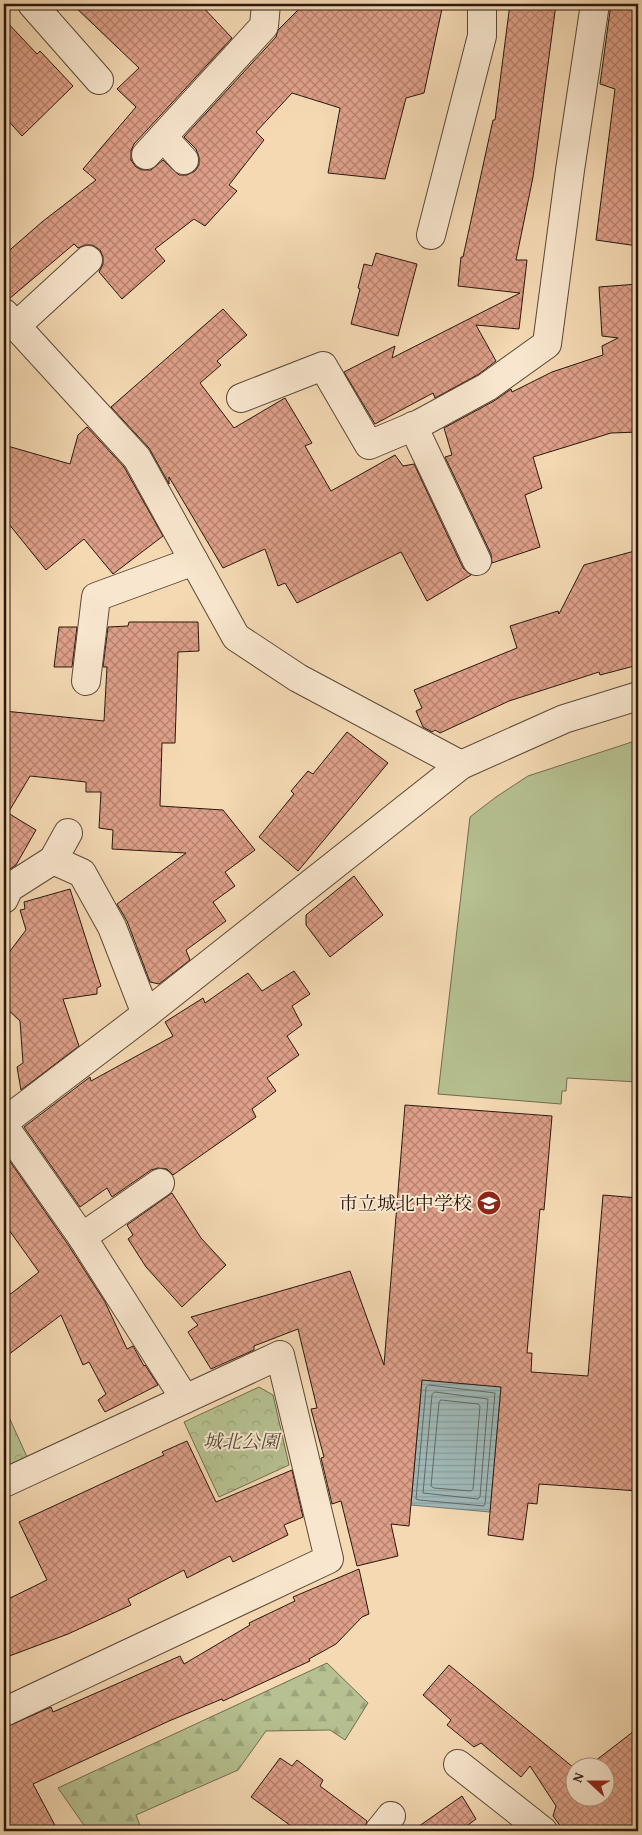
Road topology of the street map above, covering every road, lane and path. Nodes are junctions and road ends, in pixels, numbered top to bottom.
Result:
1 (32, 4) edge
2 (266, 4) edge
3 (482, 4) edge
4 (595, 4) edge
5 (99, 80) dead end
6 (184, 160) dead end
7 (431, 235) dead end
8 (88, 260) dead end
9 (9, 320) edge
10 (241, 398) dead end
11 (414, 426) junction
12 (194, 560) junction
13 (477, 561) dead end
14 (86, 681) dead end
15 (638, 696) edge
16 (461, 765) junction
17 (68, 833) dead end
18 (53, 860) junction
19 (4, 899) edge
20 (146, 1014) junction
21 (4, 1122) edge
22 (4, 1126) edge
23 (160, 1184) dead end
24 (82, 1237) junction
25 (185, 1399) junction
26 (4, 1483) edge
27 (4, 1712) edge
28 (458, 1764) dead end
29 (543, 1831) edge

1 - 5 street
2 - 6 street
3 - 7 street
4 - 11 street
8 - 9 street
9 - 12 street
10 - 11 street
11 - 13 street
12 - 14 street
12 - 16 street
15 - 16 street
16 - 20 street
17 - 18 street
18 - 19 street
18 - 20 street
20 - 21 street
22 - 24 street
23 - 24 street
24 - 25 street
25 - 26 street
25 - 27 street
28 - 29 street

